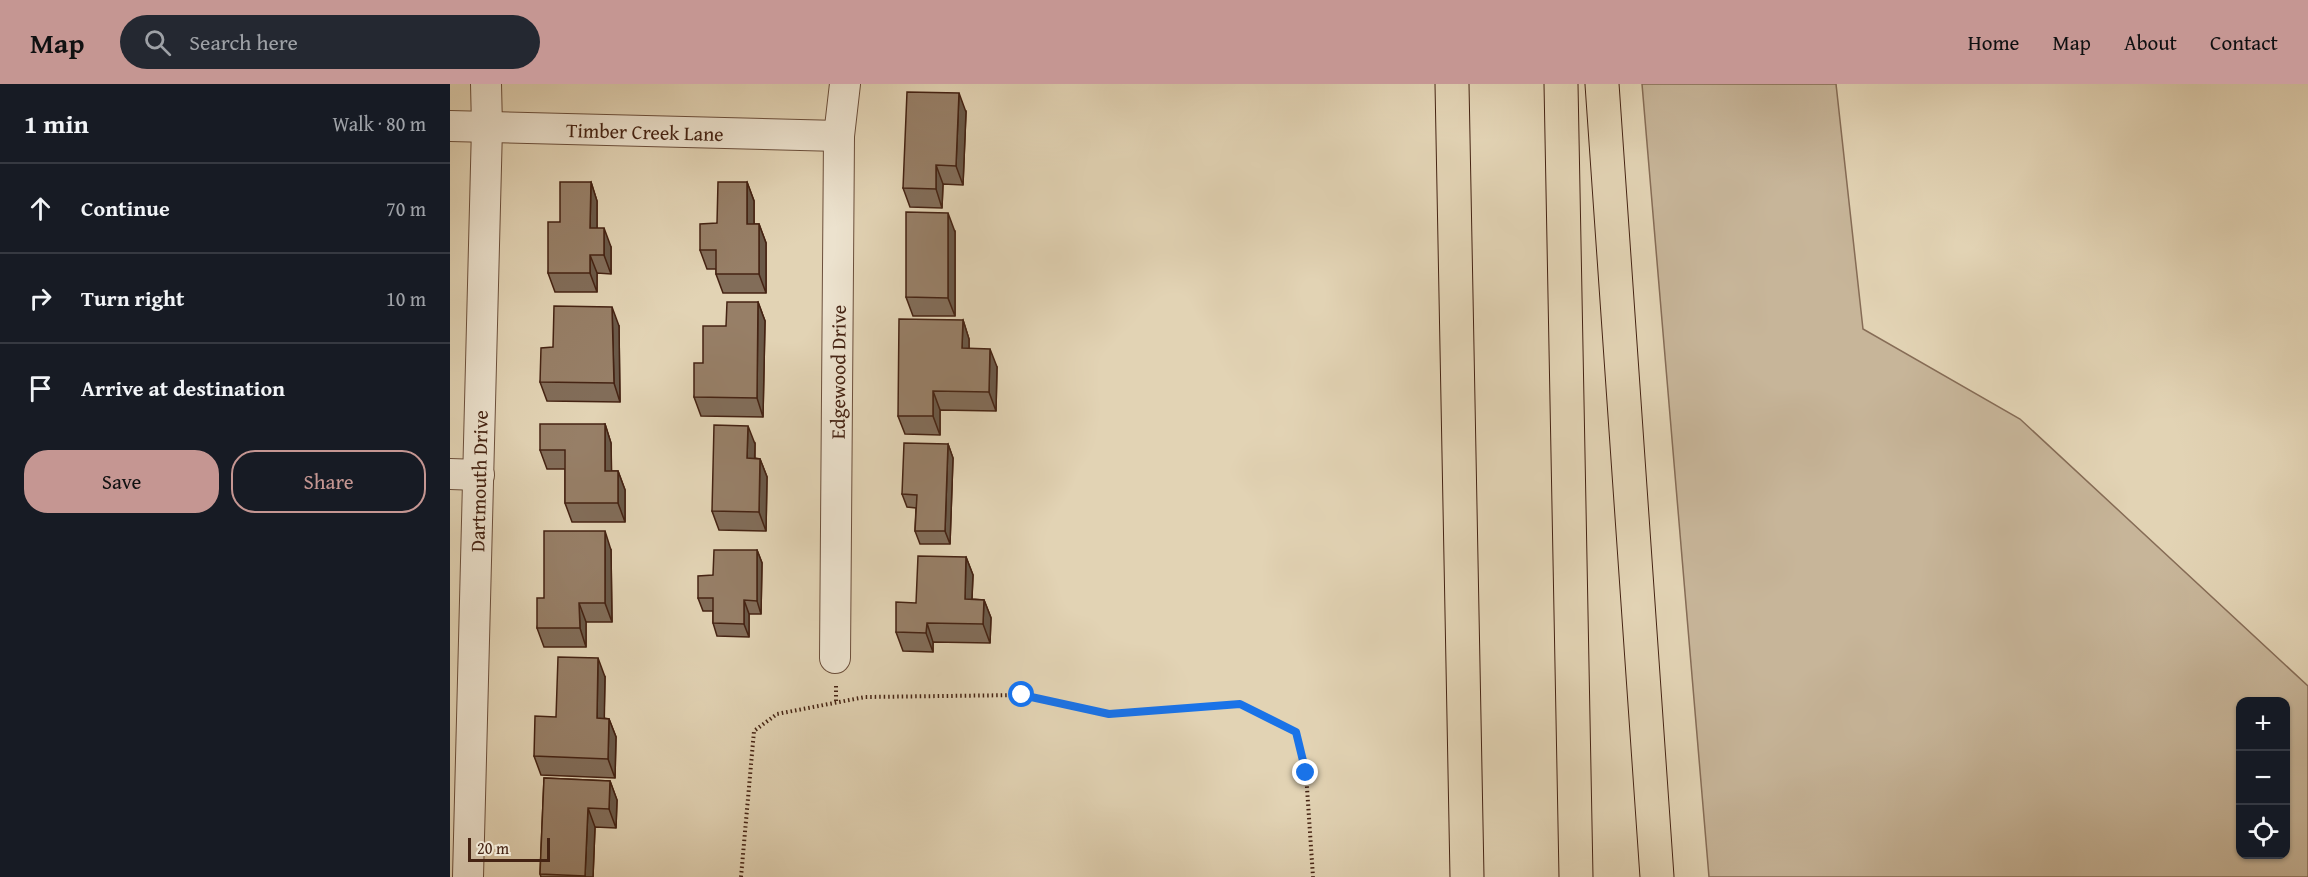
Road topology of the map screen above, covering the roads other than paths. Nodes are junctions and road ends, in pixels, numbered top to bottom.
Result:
1 (486, 84) edge
2 (845, 84) edge
3 (1452, 84) edge
4 (1562, 84) edge
5 (1602, 84) edge
6 (450, 126) edge
7 (487, 127) junction
8 (839, 136) junction
9 (465, 475) edge
10 (835, 658) dead end
11 (460, 834) edge
12 (468, 877) edge
13 (1467, 877) edge
14 (1576, 877) edge
15 (1657, 877) edge

1 - 7 street, Dartmouth Drive
2 - 8 street, Edgewood Drive
3 - 13 highway
4 - 14 highway
5 - 15 highway
6 - 7 street, Timber Creek Lane
7 - 8 street, Timber Creek Lane
7 - 9 street, Dartmouth Drive
8 - 10 street, Edgewood Drive
9 - 11 street, Dartmouth Drive
11 - 12 street, Dartmouth Drive

